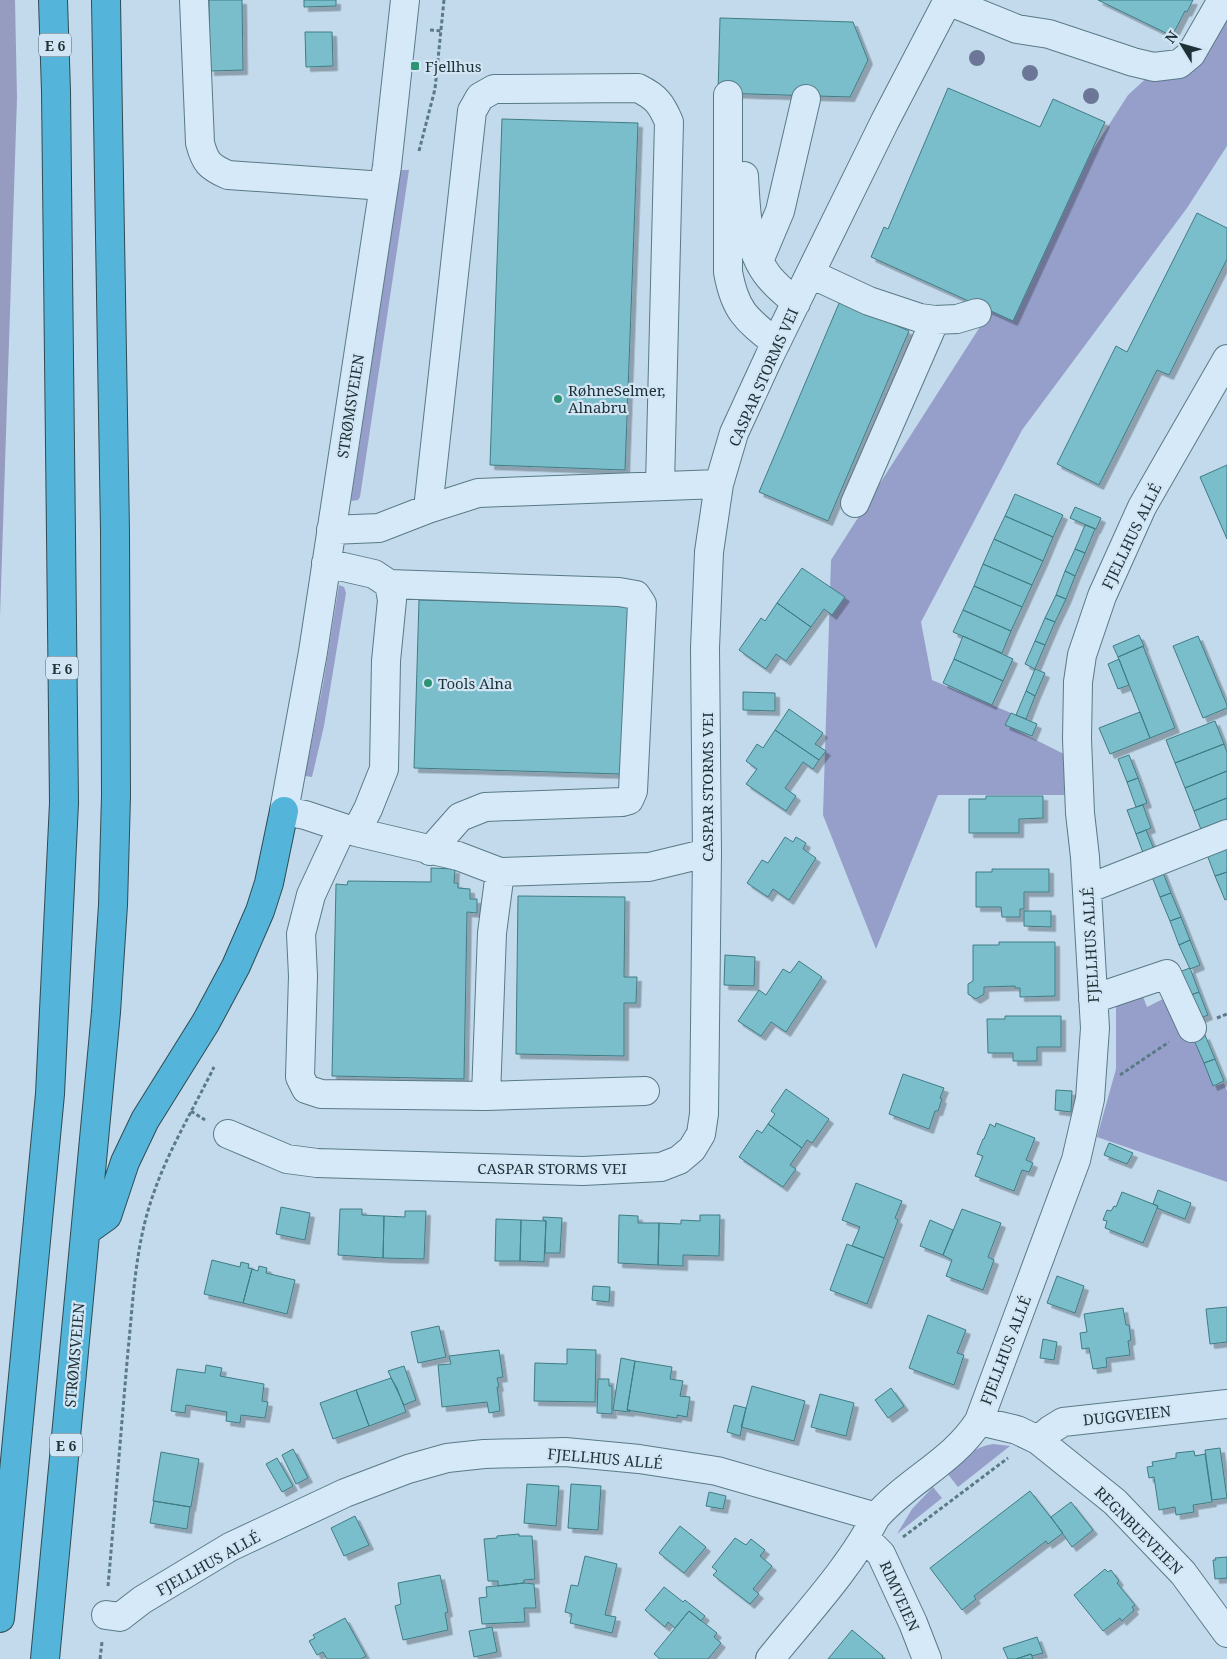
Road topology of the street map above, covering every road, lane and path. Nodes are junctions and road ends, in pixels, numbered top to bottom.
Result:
1 (53, 0) edge
2 (106, 0) edge
3 (194, 0) edge
4 (405, 0) edge
5 (1222, 0) edge
6 (948, 1) edge
7 (806, 99) dead end
8 (384, 186) junction
9 (759, 261) junction
10 (811, 274) junction
11 (796, 303) junction
12 (977, 313) dead end
13 (935, 320) junction
14 (776, 343) junction
15 (1226, 365) edge
16 (719, 484) junction
17 (660, 486) junction
18 (855, 503) dead end
19 (428, 509) junction
20 (332, 530) junction
21 (326, 563) junction
22 (389, 584) junction
23 (284, 810) junction
24 (349, 830) junction
25 (1227, 834) edge
26 (430, 851) junction
27 (707, 854) junction
28 (500, 872) junction
29 (1087, 889) junction
30 (1093, 999) junction
31 (1227, 1014) edge
32 (1192, 1028) junction
33 (1091, 1084) junction
34 (645, 1091) dead end
35 (486, 1096) junction
36 (228, 1134) dead end
37 (86, 1231) junction
38 (143, 1232) dead end
39 (1227, 1404) edge
40 (979, 1421) junction
41 (1036, 1438) junction
42 (874, 1536) junction
43 (106, 1615) junction
44 (0, 1618) edge
45 (1227, 1633) edge
46 (45, 1659) edge
47 (100, 1659) edge
48 (770, 1659) edge
49 (927, 1659) edge

1 - 44 highway, E 6
2 - 37 highway, E 6
3 - 8 street
4 - 8 street, STRØMSVEIEN
5 - 6 street
6 - 10 street, CASPAR STORMS VEI
7 - 9 street
8 - 20 street, STRØMSVEIEN
9 - 11 street
9 - 14 street
10 - 11 street, CASPAR STORMS VEI
10 - 13 street
11 - 14 street, CASPAR STORMS VEI
12 - 13 street
13 - 18 street
14 - 16 street, CASPAR STORMS VEI
15 - 29 street, FJELLHUS ALLÉ
16 - 17 street
16 - 27 street, CASPAR STORMS VEI
17 - 19 street
17 - 19 street
19 - 20 street
20 - 21 street, STRØMSVEIEN
21 - 22 street
21 - 23 street, STRØMSVEIEN
22 - 24 street
22 - 26 street
23 - 24 street
23 - 37 highway
24 - 26 street
24 - 35 street
25 - 29 street
26 - 28 street
27 - 28 street
27 - 36 street, CASPAR STORMS VEI
28 - 35 street
29 - 30 street, FJELLHUS ALLÉ
30 - 32 street
30 - 33 street, FJELLHUS ALLÉ
31 - 32 path
32 - 33 path
33 - 40 street, FJELLHUS ALLÉ
34 - 35 street
37 - 46 highway, STRØMSVEIEN / E 6
38 - 43 path
39 - 41 street, DUGGVEIEN
40 - 41 street
40 - 42 street, FJELLHUS ALLÉ
41 - 42 path
41 - 45 street, REGNBUEVEIEN
42 - 43 street, FJELLHUS ALLÉ
42 - 48 street
42 - 49 street, RIMVEIEN
43 - 47 path

